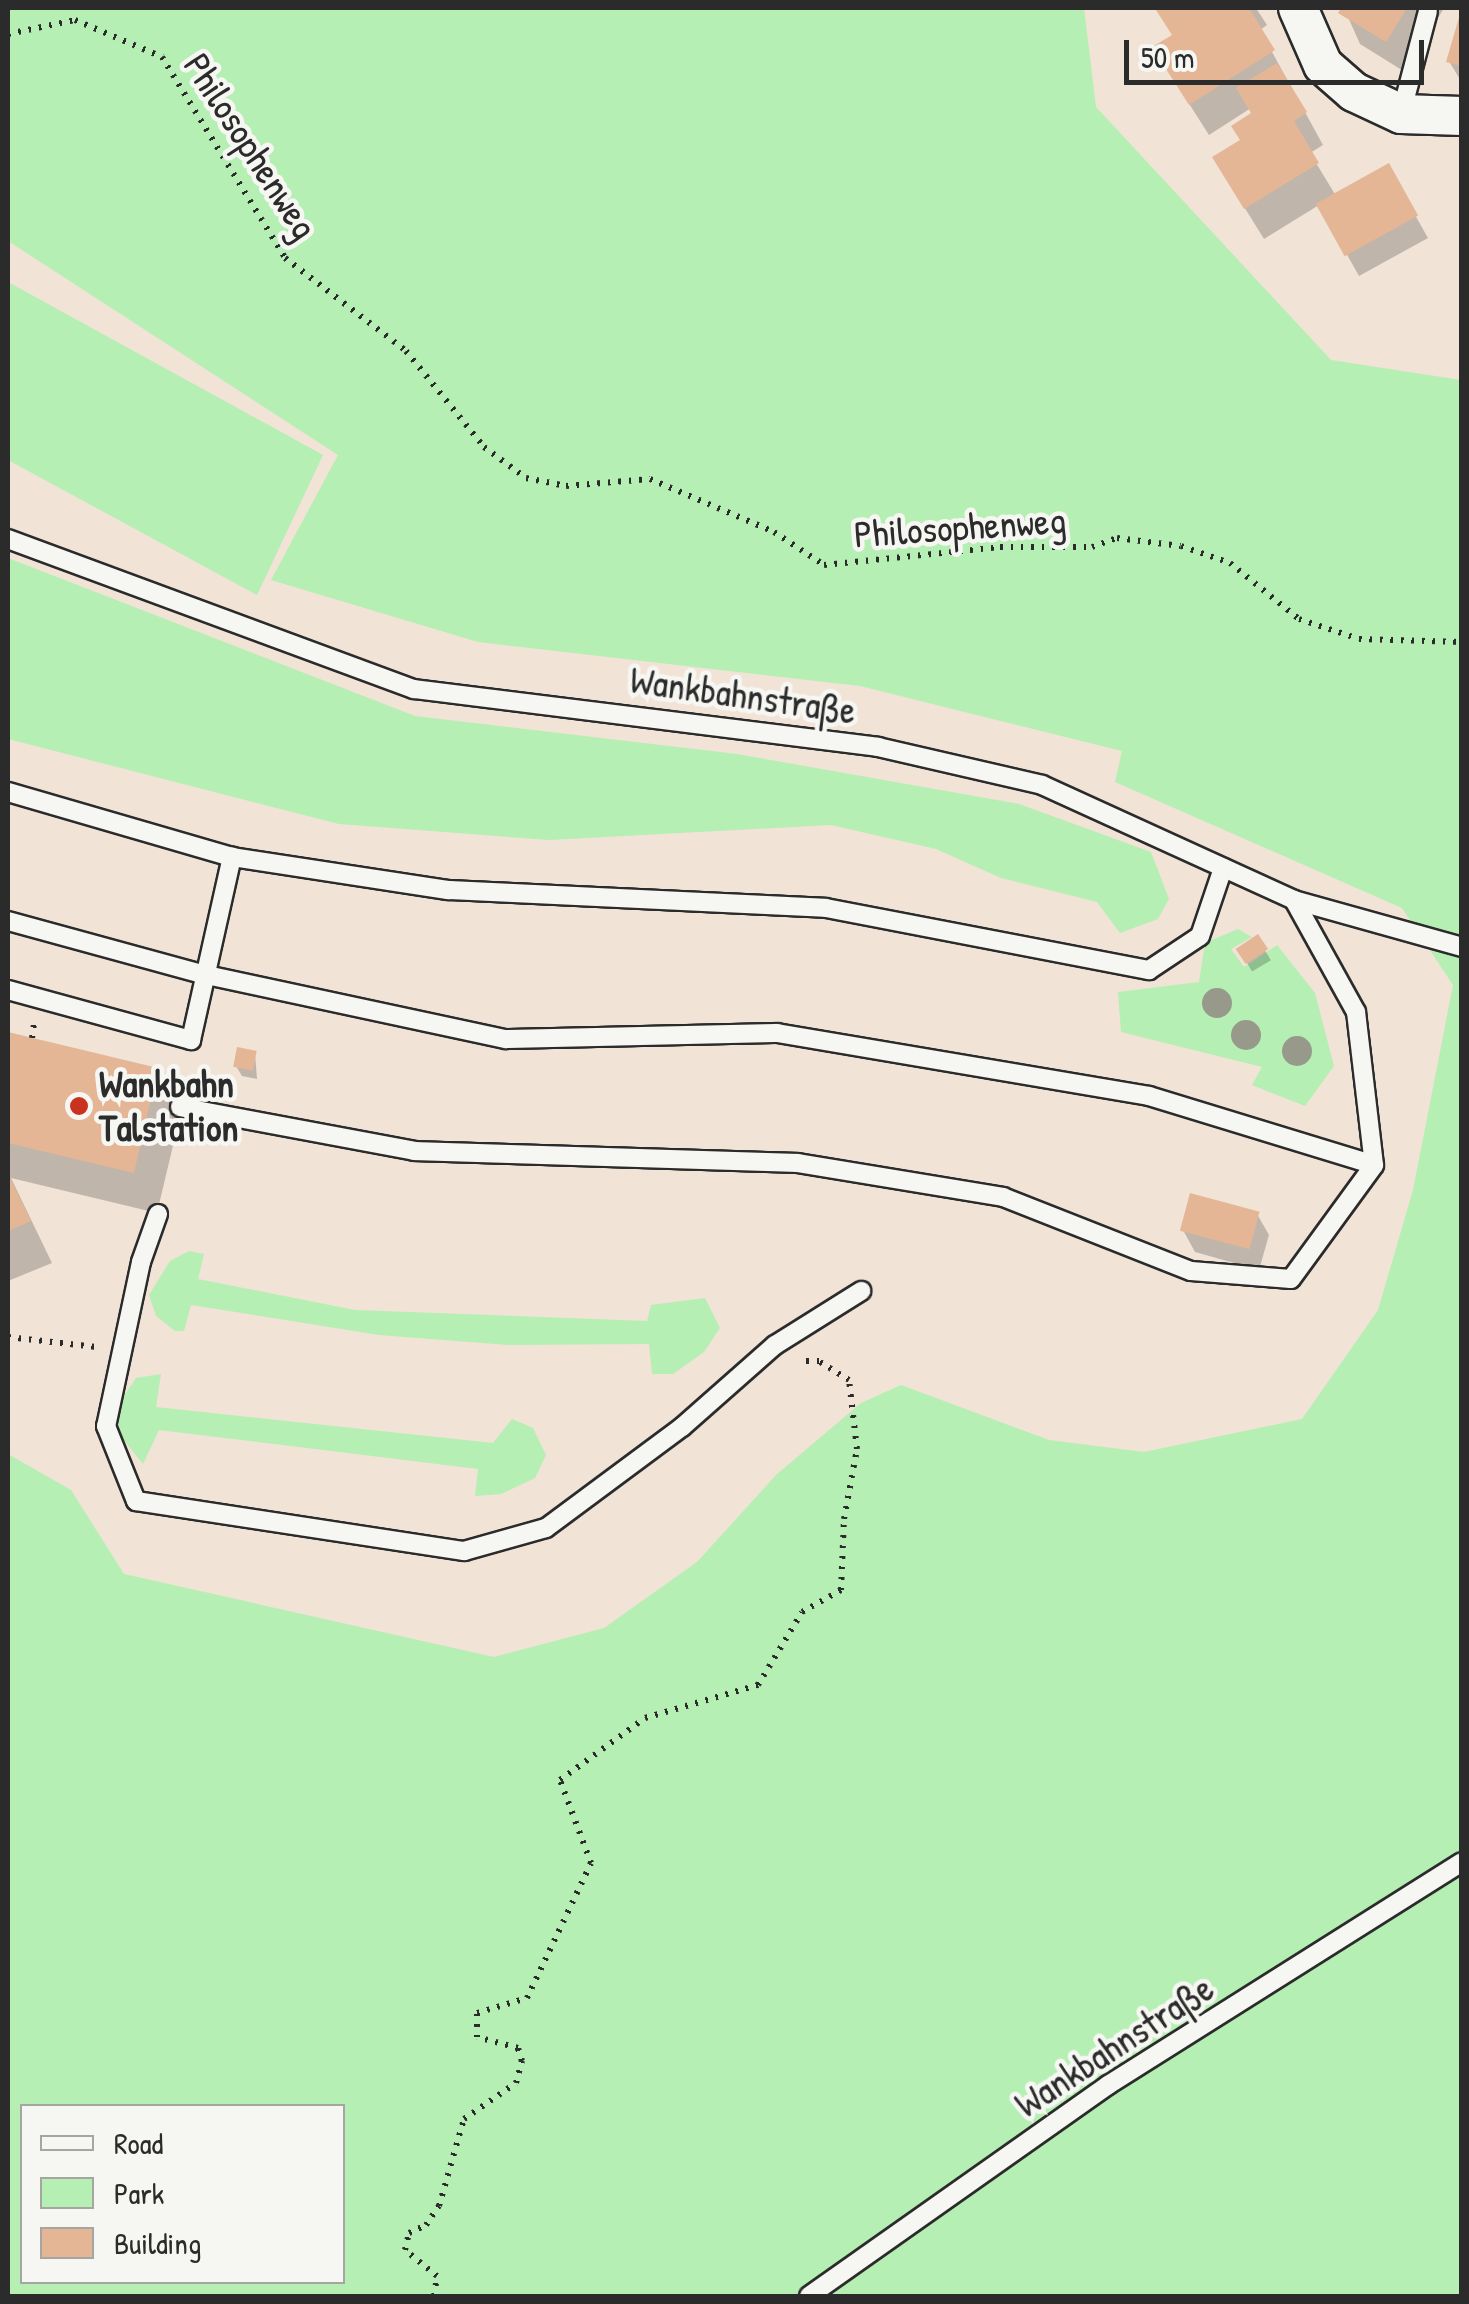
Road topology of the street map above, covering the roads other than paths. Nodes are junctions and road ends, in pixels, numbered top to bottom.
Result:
1 (1298, 8) edge
2 (1428, 11) dead end
3 (1402, 114) junction
4 (1462, 116) edge
5 (8, 538) edge
6 (8, 792) edge
7 (232, 857) junction
8 (1223, 868) junction
9 (1294, 900) junction
10 (8, 920) edge
11 (1462, 947) edge
12 (202, 974) junction
13 (8, 990) edge
14 (180, 1107) dead end
15 (1374, 1165) junction
16 (158, 1214) dead end
17 (861, 1291) dead end
18 (1462, 1862) edge
19 (809, 2296) edge

1 - 3 street
2 - 3 lane
3 - 4 street
5 - 8 lane, Wankbahnstraße
6 - 7 lane
7 - 8 lane
7 - 12 lane
8 - 9 lane, Wankbahnstraße
9 - 11 lane, Wankbahnstraße
9 - 15 lane
10 - 12 lane
12 - 13 lane
12 - 15 lane
14 - 15 lane
16 - 17 lane
18 - 19 lane, Wankbahnstraße

